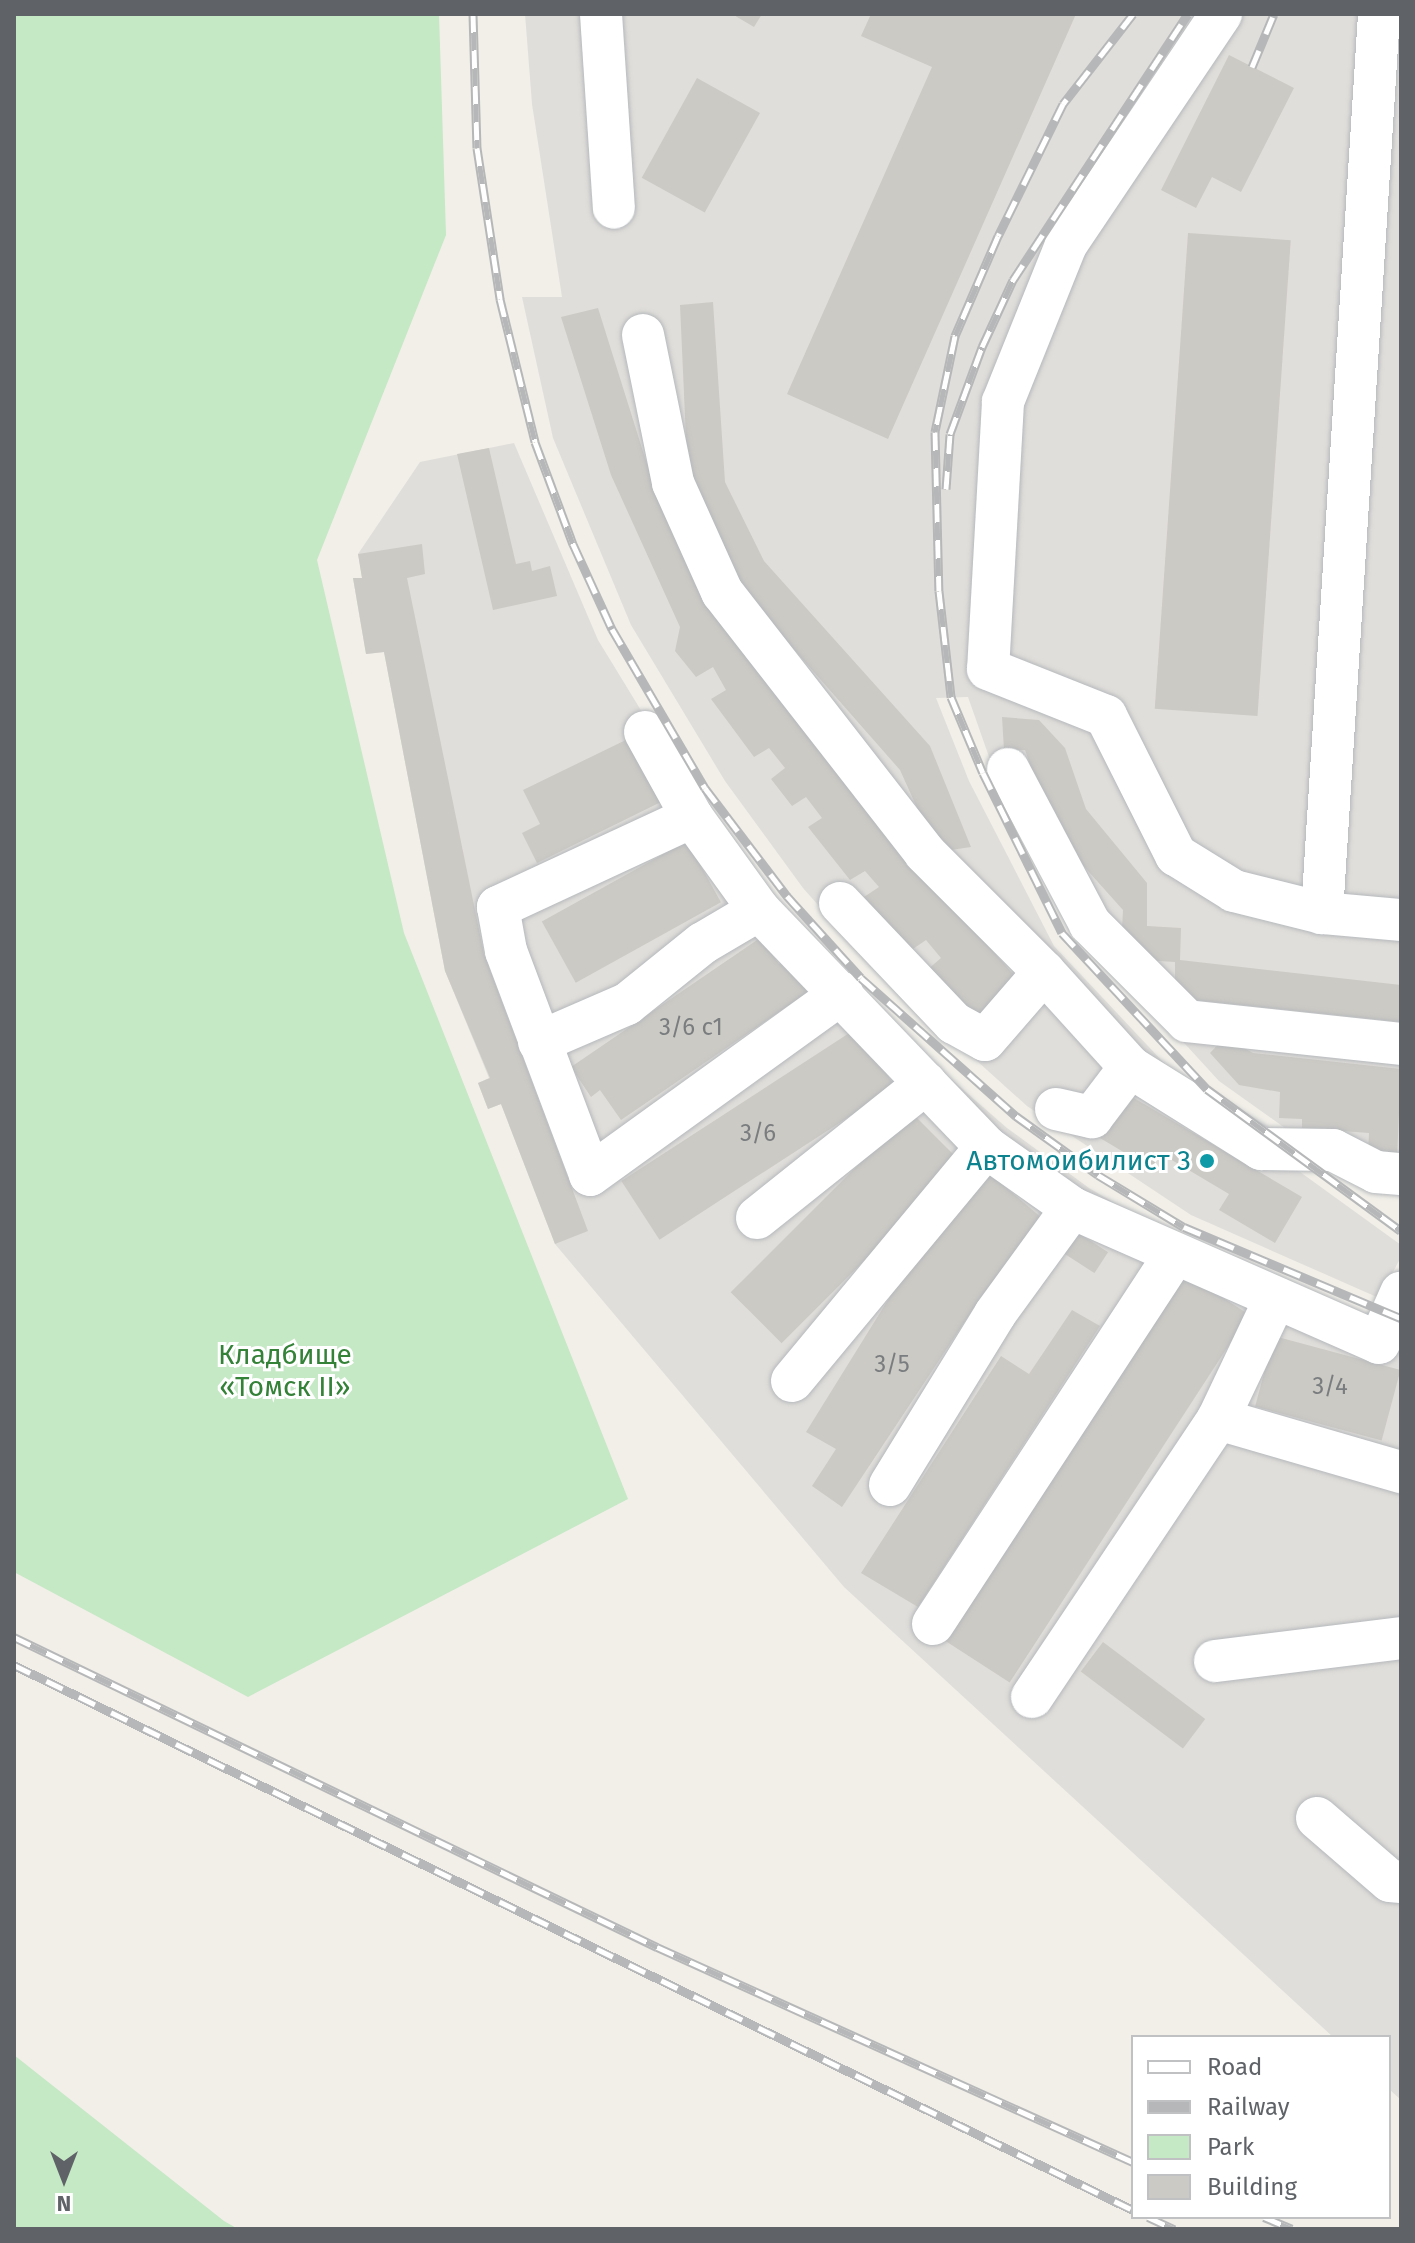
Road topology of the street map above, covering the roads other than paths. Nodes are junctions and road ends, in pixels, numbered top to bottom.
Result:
1 (601, 14) edge
2 (1221, 14) edge
3 (1379, 14) edge
4 (614, 208) dead end
5 (643, 335) dead end
6 (645, 732) dead end
7 (1008, 769) dead end
8 (692, 817) junction
9 (840, 903) dead end
10 (759, 910) junction
11 (1322, 913) junction
12 (1401, 920) edge
13 (1044, 972) junction
14 (842, 993) junction
15 (539, 1042) junction
16 (1401, 1044) edge
17 (1130, 1067) junction
18 (926, 1083) junction
19 (1056, 1109) dead end
20 (986, 1147) junction
21 (1401, 1174) edge
22 (1072, 1208) junction
23 (757, 1218) dead end
24 (1175, 1254) junction
25 (1401, 1293) edge
26 (1275, 1299) junction
27 (1390, 1346) edge
28 (792, 1381) dead end
29 (1218, 1419) junction
30 (1401, 1472) edge
31 (890, 1485) dead end
32 (933, 1624) dead end
33 (1401, 1638) edge
34 (1215, 1661) dead end
35 (1032, 1697) dead end
36 (1317, 1818) dead end
37 (1401, 1882) edge

1 - 4 lane
2 - 11 lane
3 - 11 lane
5 - 13 lane
6 - 8 lane
7 - 16 lane
8 - 10 lane
8 - 15 lane
9 - 13 lane
10 - 14 lane
10 - 15 lane
11 - 12 lane
13 - 17 lane
14 - 15 lane
14 - 18 lane
17 - 19 lane
17 - 21 lane
18 - 20 lane
18 - 23 lane
20 - 22 lane
20 - 28 lane
22 - 24 lane
22 - 31 lane
24 - 26 lane
24 - 32 lane
25 - 27 lane
26 - 27 lane
26 - 29 lane
29 - 30 lane
29 - 35 lane
33 - 34 lane
36 - 37 lane

